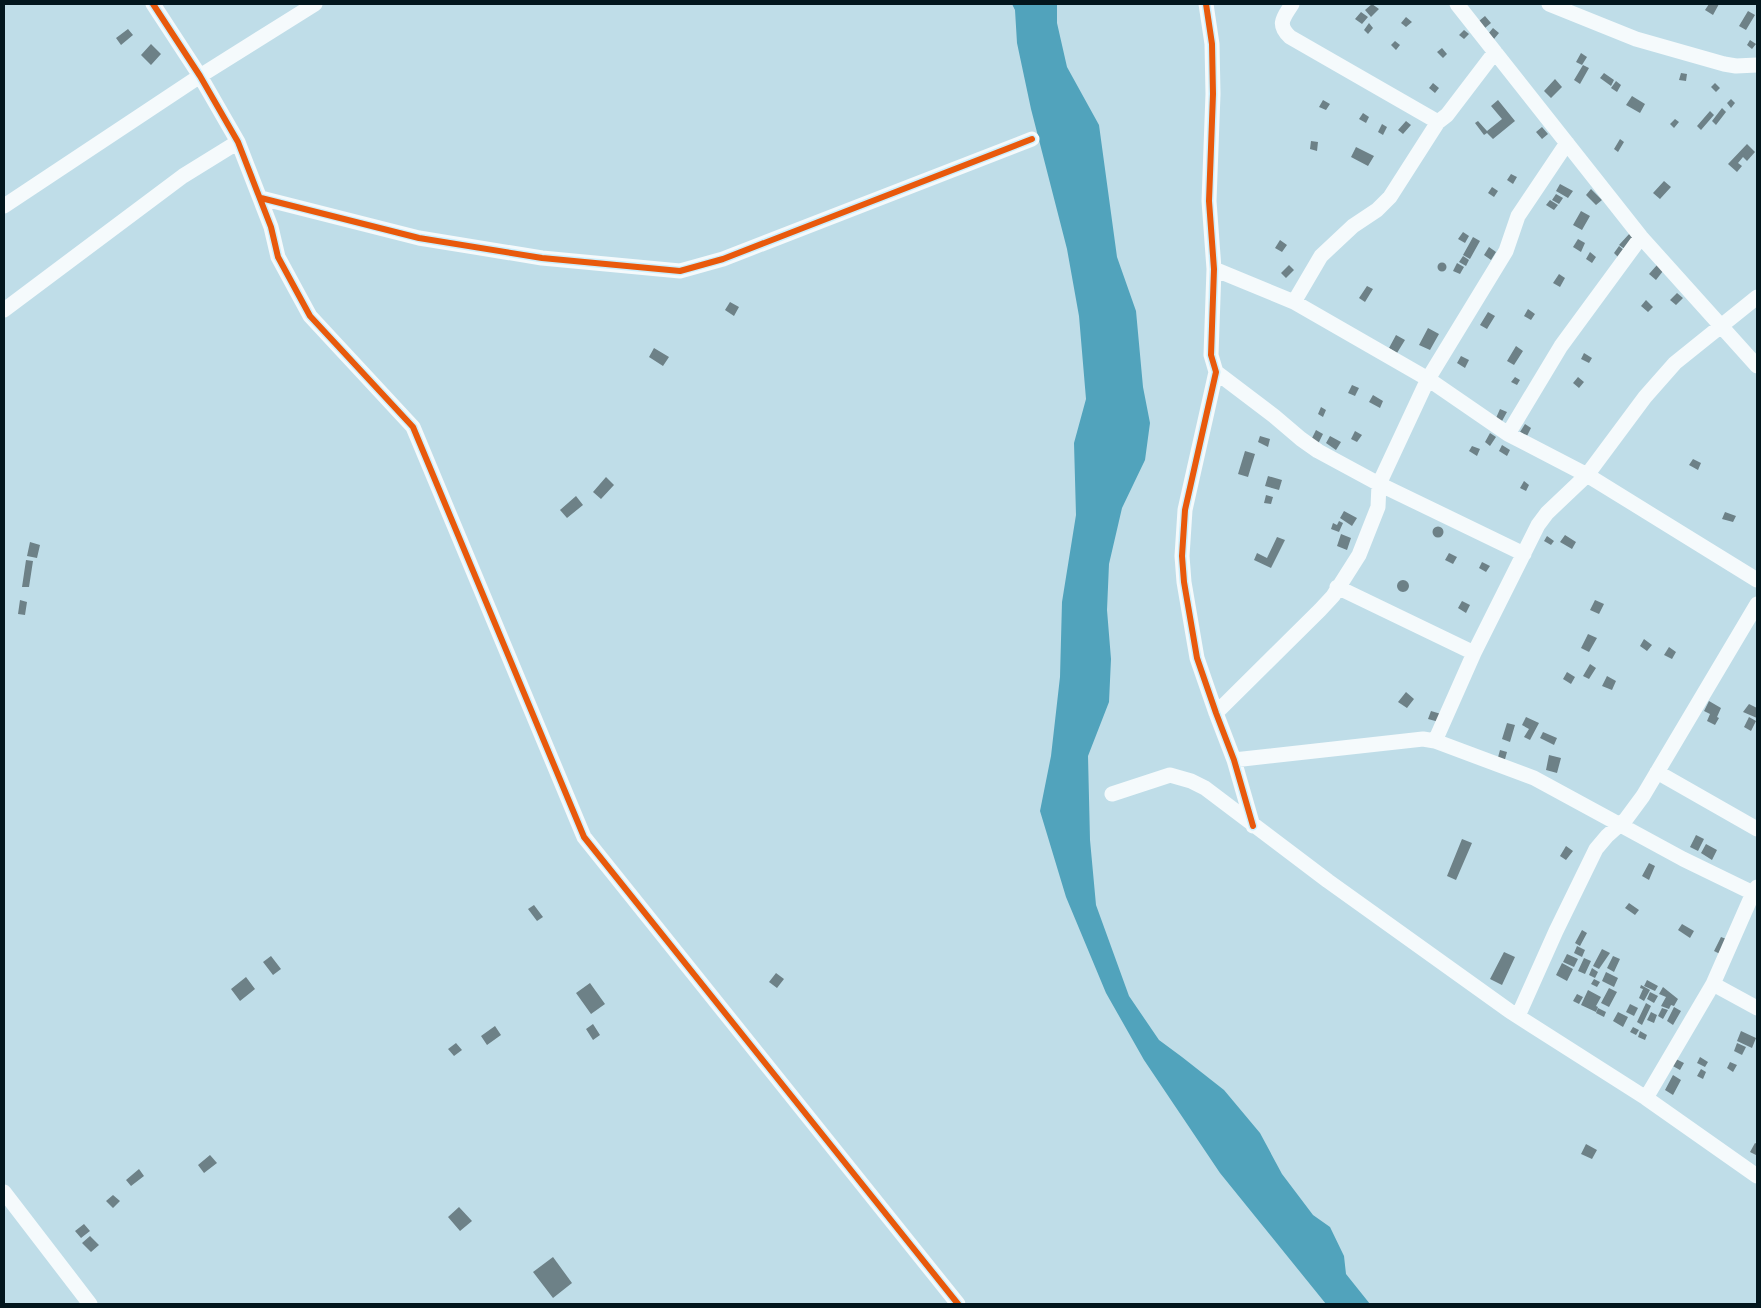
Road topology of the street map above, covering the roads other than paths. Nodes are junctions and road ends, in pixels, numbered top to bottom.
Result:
1 (153, 4) edge
2 (315, 4) edge
3 (1206, 4) edge
4 (1292, 4) edge
5 (1457, 4) edge
6 (1549, 4) edge
7 (1495, 52) junction
8 (1757, 65) edge
9 (200, 76) junction
10 (1438, 122) junction
11 (1032, 139) dead end
12 (238, 142) junction
13 (1567, 143) junction
14 (261, 198) junction
15 (4, 206) edge
16 (1641, 237) junction
17 (1214, 269) junction
18 (1757, 297) edge
19 (1294, 302) junction
20 (4, 310) edge
21 (1721, 325) junction
22 (1757, 366) edge
23 (1216, 372) junction
24 (1428, 379) junction
25 (1508, 434) junction
26 (1587, 475) junction
27 (1379, 484) junction
28 (1524, 554) junction
29 (1757, 580) edge
30 (1337, 587) junction
31 (1757, 604) edge
32 (1474, 653) junction
33 (1216, 713) junction
34 (1435, 741) junction
35 (1234, 760) junction
36 (1658, 772) junction
37 (1112, 794) dead end
38 (1619, 824) junction
39 (1253, 826) junction
40 (1757, 829) edge
41 (1755, 890) edge
42 (1714, 984) junction
43 (1757, 1008) edge
44 (1518, 1016) junction
45 (1646, 1098) junction
46 (1757, 1176) edge
47 (4, 1192) edge
48 (90, 1304) edge
49 (958, 1304) edge

1 - 9 street
2 - 9 street
3 - 17 street
4 - 10 street
5 - 7 street
6 - 8 street
7 - 10 street
7 - 13 street
9 - 12 street
9 - 15 street
10 - 19 street
11 - 14 street
12 - 14 street
12 - 20 street
13 - 16 street
13 - 24 street
14 - 49 street
16 - 21 street
16 - 25 street
17 - 19 street
17 - 23 street
18 - 21 street
19 - 24 street
21 - 22 street
21 - 26 street
23 - 27 street
23 - 33 street
24 - 25 street
24 - 27 street
25 - 26 street
26 - 28 street
26 - 29 street
27 - 28 street
27 - 30 street
28 - 32 street
30 - 32 street
30 - 33 street
31 - 36 street
32 - 34 street
33 - 35 street
34 - 35 street
34 - 38 street
35 - 39 street
36 - 38 street
36 - 40 street
37 - 39 street
38 - 41 street
38 - 44 street
39 - 44 street
41 - 42 street
42 - 43 street
42 - 45 street
44 - 45 street
45 - 46 street
47 - 48 street

